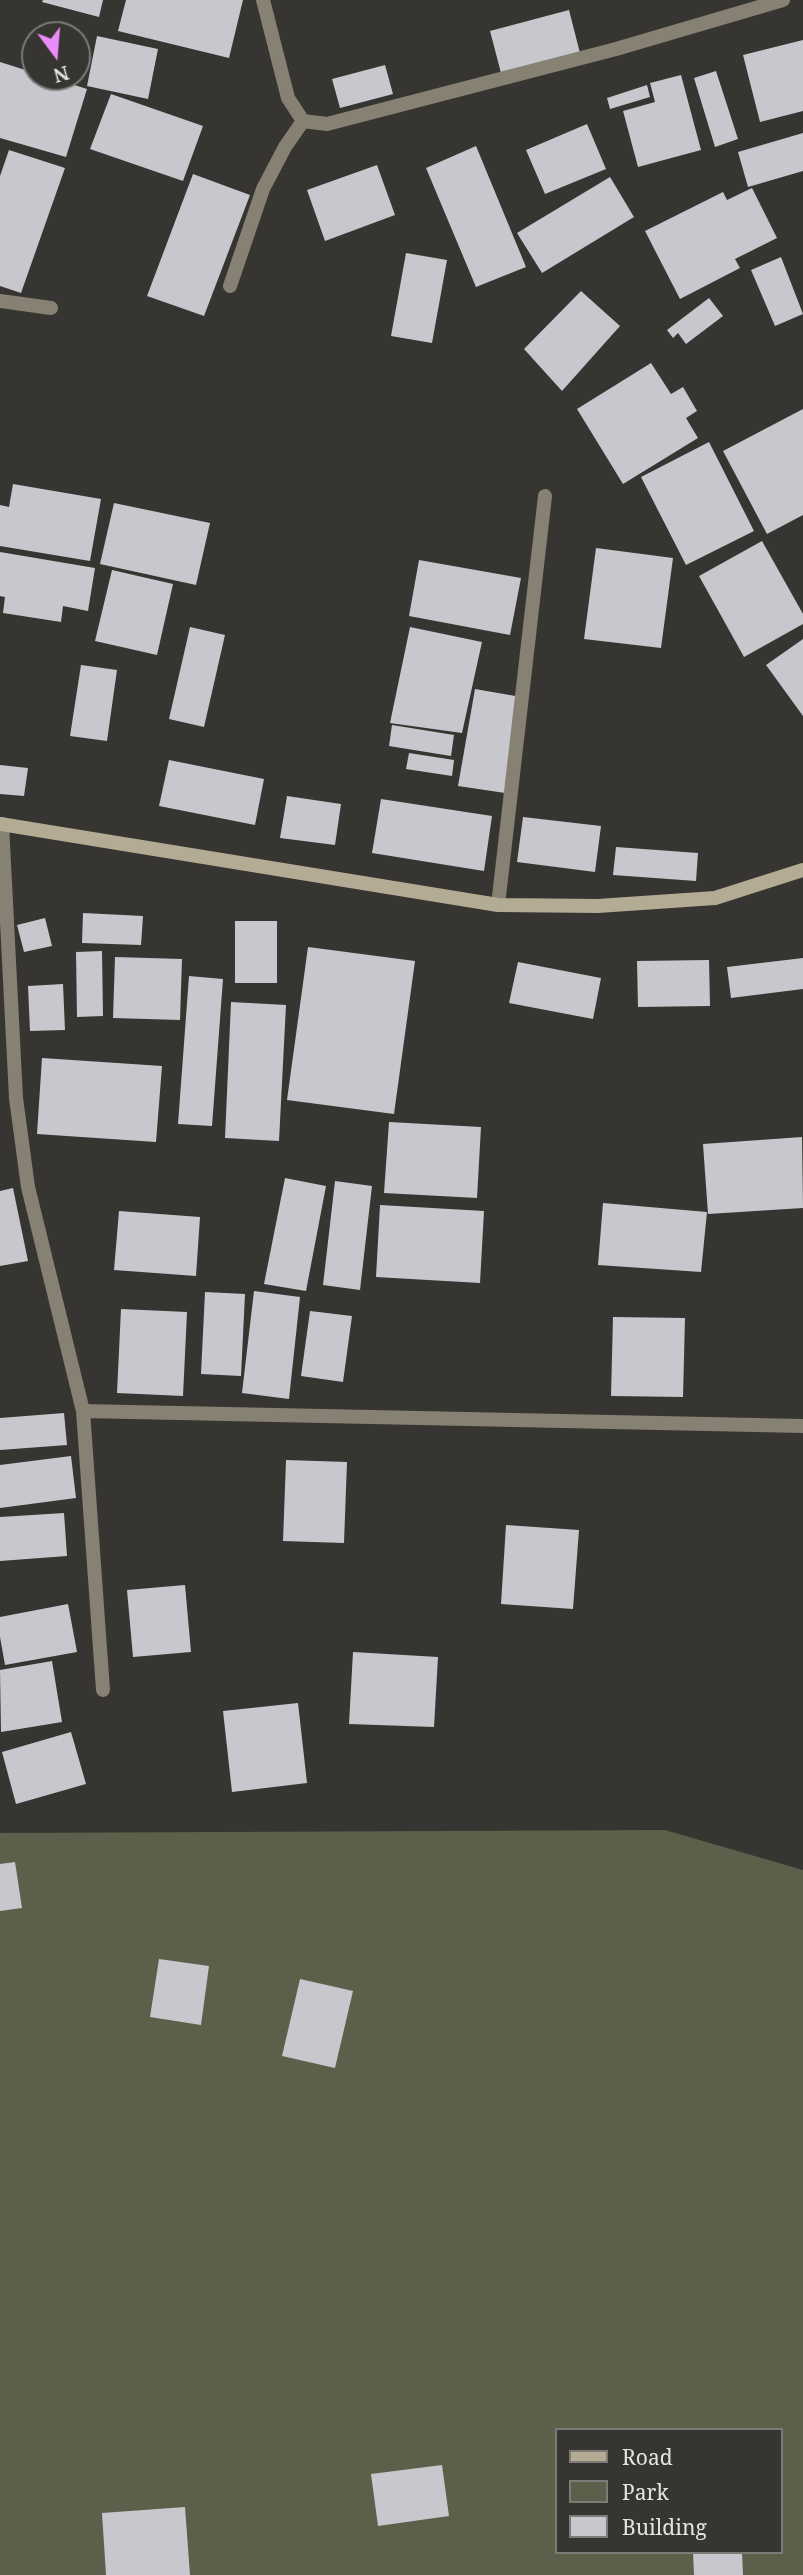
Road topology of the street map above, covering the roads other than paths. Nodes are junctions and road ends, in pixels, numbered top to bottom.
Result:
1 (262, 0) edge
2 (783, 0) edge
3 (303, 121) junction
4 (230, 286) dead end
5 (0, 301) edge
6 (51, 309) dead end
7 (545, 496) dead end
8 (1, 824) edge
9 (803, 870) edge
10 (498, 905) junction
11 (83, 1411) junction
12 (803, 1426) edge
13 (103, 1690) dead end

1 - 3 street
2 - 3 street
3 - 4 street
5 - 6 street
7 - 10 street
8 - 10 street
8 - 11 street
9 - 10 street
11 - 12 street
11 - 13 street

